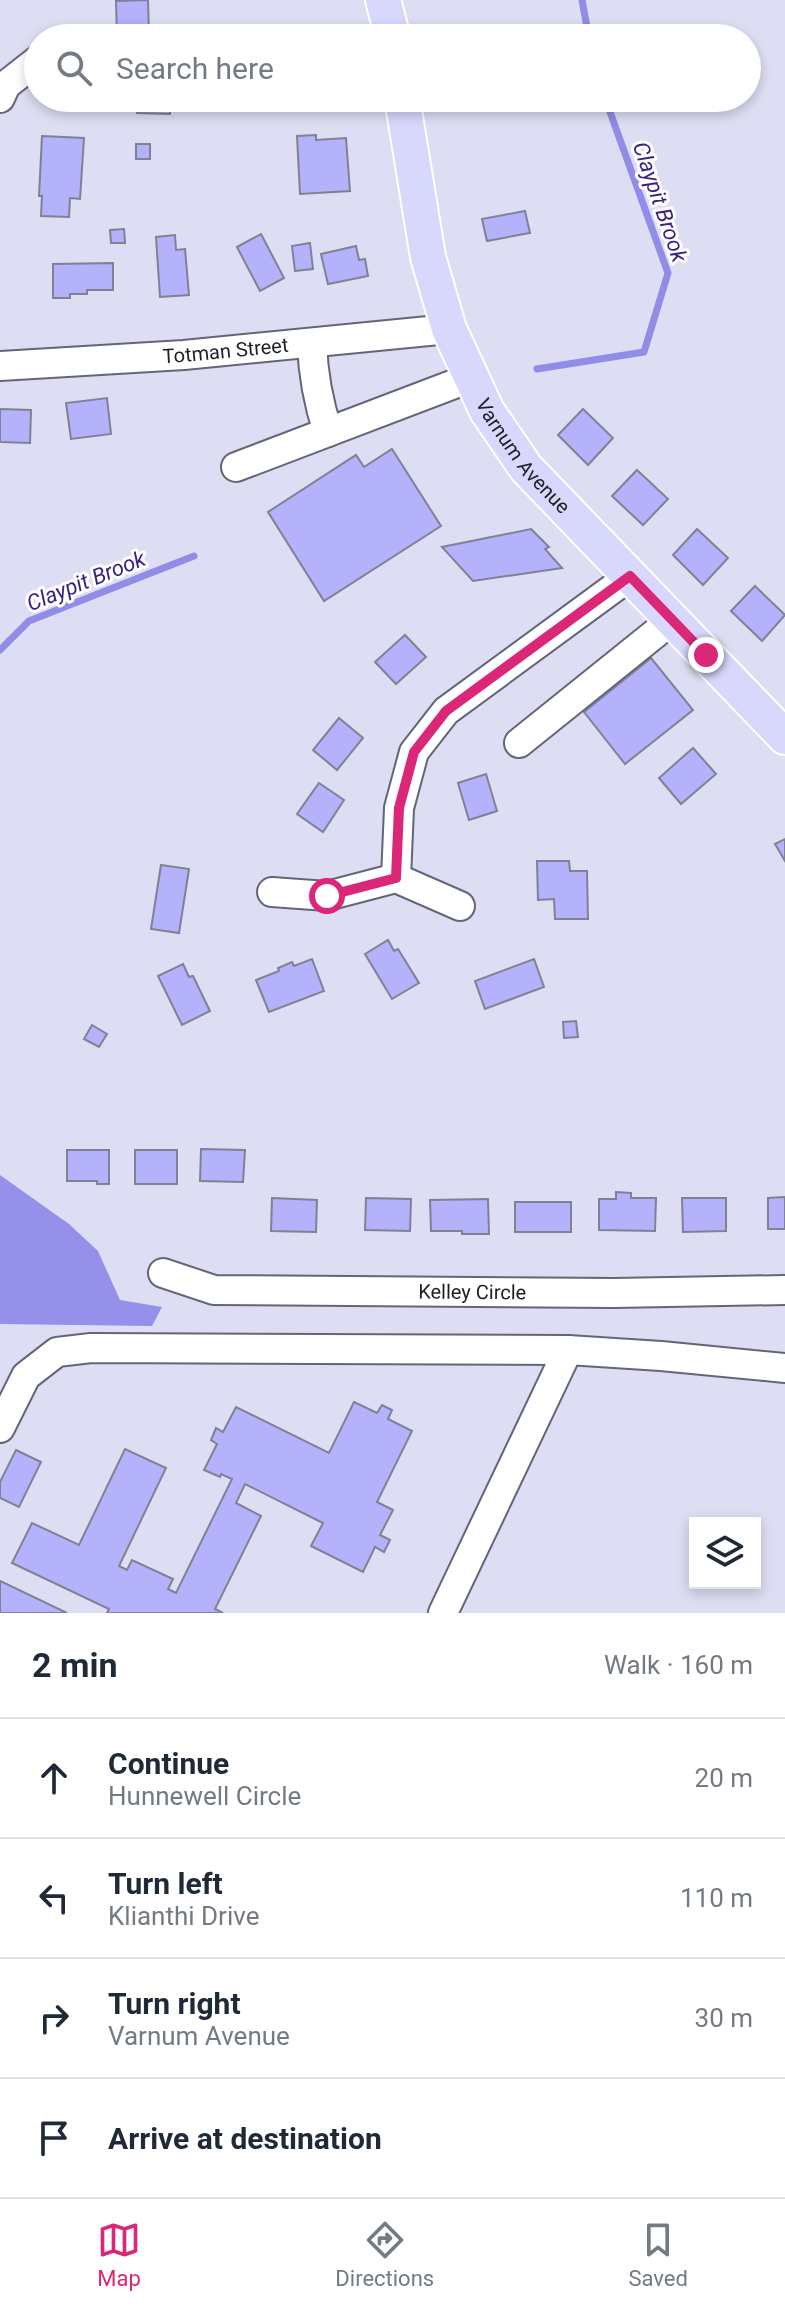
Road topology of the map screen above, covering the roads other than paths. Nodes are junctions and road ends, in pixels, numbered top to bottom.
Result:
1 (383, 0) edge
2 (389, 24) edge
3 (24, 71) edge
4 (0, 98) edge
5 (404, 112) edge
6 (449, 329) junction
7 (312, 343) junction
8 (0, 366) edge
9 (470, 378) junction
10 (328, 432) junction
11 (236, 467) dead end
12 (630, 576) junction
13 (672, 620) junction
14 (785, 737) edge
15 (519, 743) dead end
16 (396, 878) junction
17 (272, 892) dead end
18 (460, 906) dead end
19 (163, 1273) dead end
20 (785, 1290) edge
21 (568, 1350) junction
22 (785, 1368) edge
23 (0, 1428) edge
24 (443, 1613) edge

1 - 2 main road
3 - 4 street
5 - 6 main road, Varnum Avenue
6 - 7 street, Totman Street
6 - 9 main road, Varnum Avenue
7 - 8 street, Totman Street
7 - 10 street
9 - 10 street
9 - 12 main road, Varnum Avenue
10 - 11 street
12 - 13 main road, Varnum Avenue
12 - 16 street
13 - 14 main road, Varnum Avenue
13 - 15 street
16 - 17 street
16 - 18 street
19 - 20 street, Kelley Circle
21 - 22 street
21 - 23 street
21 - 24 street

